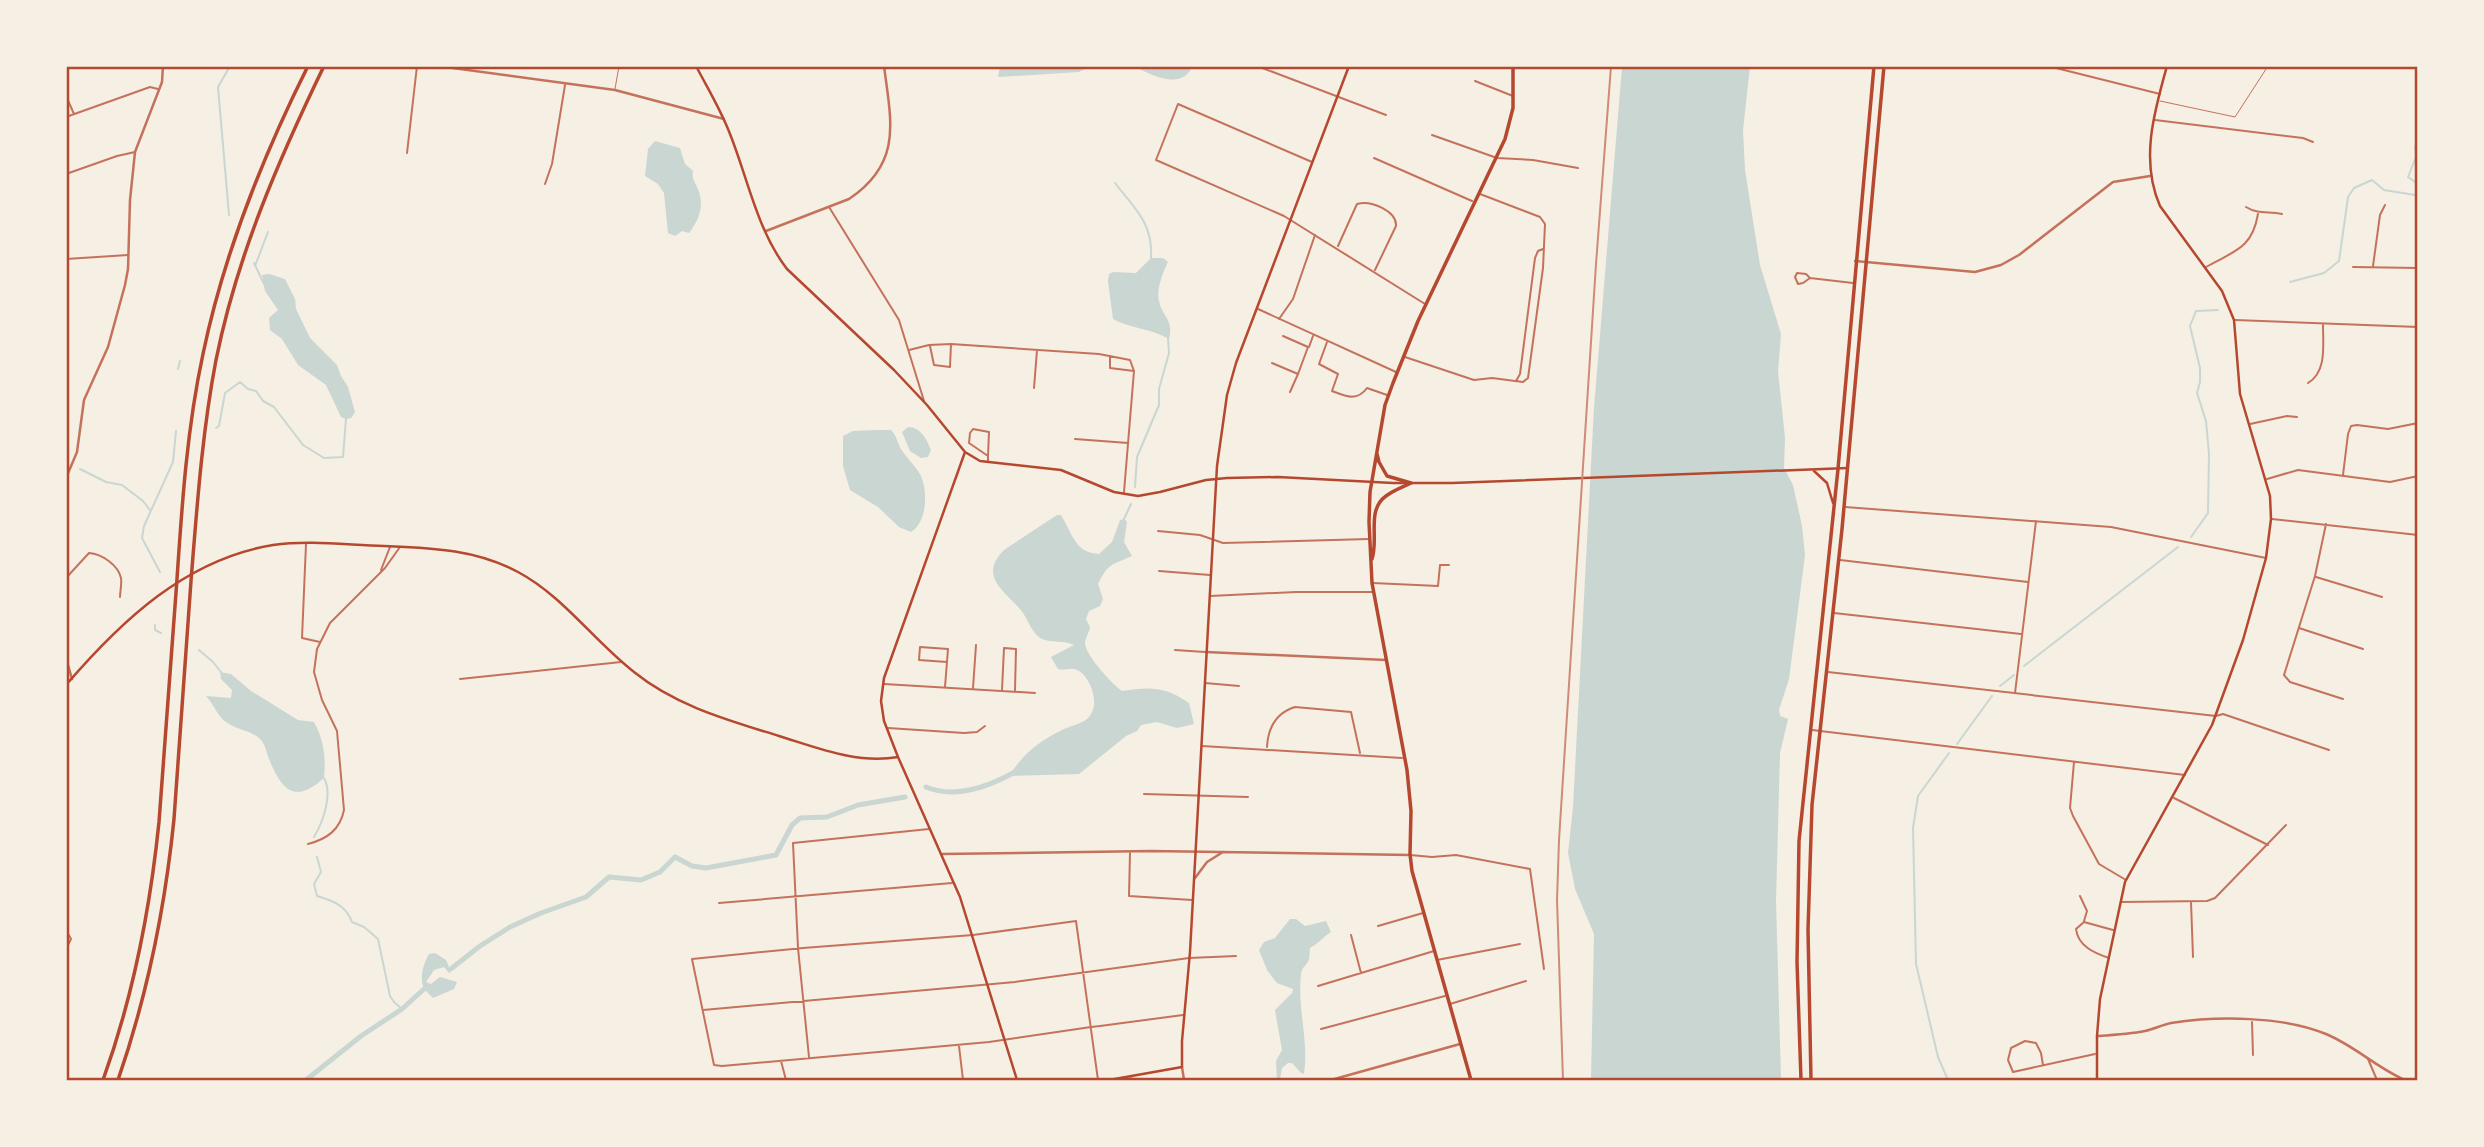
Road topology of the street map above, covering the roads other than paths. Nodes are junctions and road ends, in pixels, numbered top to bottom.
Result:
1 (163, 66) edge
2 (417, 66) edge
3 (438, 66) edge
4 (619, 66) edge
5 (696, 66) edge
6 (884, 66) edge
7 (1257, 66) edge
8 (1349, 66) edge
9 (1513, 66) edge
10 (1874, 66) edge
11 (1884, 66) edge
12 (2052, 66) edge
13 (2167, 66) edge
14 (2268, 66) edge
15 (307, 68) edge
16 (323, 69) edge
17 (1475, 81) dead end
18 (565, 84) junction
19 (160, 89) junction
20 (615, 90) junction
21 (2160, 94) junction
22 (66, 96) edge
23 (1337, 97) junction
24 (1514, 97) junction
25 (2159, 101) junction
26 (717, 104) junction
27 (74, 114) junction
28 (703, 115) junction
29 (1385, 115) dead end
30 (66, 117) edge
31 (724, 120) junction
32 (2154, 120) junction
33 (1432, 135) dead end
34 (2313, 142) dead end
35 (135, 152) junction
36 (407, 153) dead end
37 (1374, 158) dead end
38 (1497, 158) junction
39 (1313, 162) junction
40 (1578, 169) dead end
41 (66, 174) edge
42 (2150, 176) junction
43 (545, 184) dead end
44 (1480, 194) junction
45 (1476, 203) junction
46 (2385, 205) dead end
47 (829, 207) junction
48 (2246, 207) dead end
49 (2258, 214) junction
50 (2283, 214) dead end
51 (1290, 220) junction
52 (765, 231) junction
53 (1315, 234) junction
54 (1337, 247) junction
55 (1544, 249) junction
56 (129, 256) junction
57 (66, 259) edge
58 (1855, 261) junction
59 (1866, 262) junction
60 (2205, 267) junction
61 (2353, 267) dead end
62 (2373, 267) junction
63 (2417, 268) edge
64 (1374, 271) junction
65 (1810, 278) dead end
66 (1853, 283) junction
67 (1426, 304) junction
68 (1257, 309) junction
69 (1279, 319) junction
70 (2234, 320) junction
71 (2323, 324) junction
72 (2417, 327) edge
73 (1314, 335) junction
74 (1283, 336) dead end
75 (1328, 341) junction
76 (951, 344) junction
77 (929, 345) junction
78 (1308, 347) junction
79 (1037, 349) junction
80 (909, 350) junction
81 (1110, 355) junction
82 (1404, 356) junction
83 (1272, 363) dead end
84 (1134, 371) junction
85 (1397, 373) junction
86 (1298, 374) junction
87 (1515, 382) junction
88 (2308, 383) dead end
89 (1034, 388) dead end
90 (1290, 392) dead end
91 (1388, 396) junction
92 (924, 402) junction
93 (2297, 417) dead end
94 (2417, 423) edge
95 (2249, 424) junction
96 (1075, 439) dead end
97 (1128, 443) junction
98 (1377, 450) junction
99 (965, 453) junction
100 (988, 456) junction
101 (988, 463) junction
102 (1838, 468) junction
103 (1847, 468) junction
104 (1811, 470) junction
105 (2342, 476) junction
106 (2417, 476) edge
107 (66, 478) edge
108 (1216, 479) junction
109 (2266, 479) junction
110 (1371, 482) junction
111 (1411, 483) junction
112 (1124, 494) junction
113 (1844, 507) junction
114 (1833, 512) junction
115 (2271, 519) junction
116 (2036, 520) junction
117 (2326, 524) junction
118 (1158, 531) dead end
119 (2417, 535) edge
120 (1370, 539) junction
121 (1212, 540) junction
122 (306, 543) junction
123 (401, 546) junction
124 (391, 547) junction
125 (2266, 558) junction
126 (1839, 560) junction
127 (1371, 562) junction
128 (1449, 565) dead end
129 (381, 570) junction
130 (1159, 571) dead end
131 (1210, 575) junction
132 (2315, 576) junction
133 (66, 578) edge
134 (2028, 582) junction
135 (1372, 583) junction
136 (1373, 592) junction
137 (1209, 596) junction
138 (120, 597) dead end
139 (2382, 597) dead end
140 (1833, 613) junction
141 (2298, 627) junction
142 (2021, 634) junction
143 (1820, 639) junction
144 (1830, 640) junction
145 (320, 642) junction
146 (976, 645) dead end
147 (2363, 649) dead end
148 (1175, 650) dead end
149 (1206, 652) junction
150 (66, 658) edge
151 (1387, 660) junction
152 (621, 662) junction
153 (947, 662) junction
154 (1826, 672) junction
155 (72, 678) junction
156 (460, 679) dead end
157 (1204, 682) junction
158 (883, 684) junction
159 (66, 685) edge
160 (1239, 686) dead end
161 (945, 688) junction
162 (973, 690) junction
163 (1002, 691) junction
164 (1015, 692) junction
165 (1035, 692) dead end
166 (2015, 694) junction
167 (2343, 699) dead end
168 (2216, 716) junction
169 (985, 726) dead end
170 (887, 728) junction
171 (1811, 730) junction
172 (1820, 731) junction
173 (1201, 746) junction
174 (1267, 748) junction
175 (2329, 750) dead end
176 (1361, 755) junction
177 (898, 757) junction
178 (1405, 758) junction
179 (2074, 761) junction
180 (2185, 775) junction
181 (1144, 794) dead end
182 (1198, 796) junction
183 (1248, 797) dead end
184 (2173, 797) junction
185 (2286, 825) dead end
186 (931, 829) junction
187 (308, 844) dead end
188 (2268, 845) junction
189 (1130, 851) junction
190 (1195, 852) junction
191 (1224, 852) junction
192 (942, 854) junction
193 (1410, 855) junction
194 (2126, 880) junction
195 (1194, 881) junction
196 (954, 882) junction
197 (795, 896) junction
198 (2080, 896) dead end
199 (1193, 900) junction
200 (2190, 901) junction
201 (2120, 902) junction
202 (719, 903) dead end
203 (1423, 912) junction
204 (2084, 922) junction
205 (1378, 926) dead end
206 (66, 930) edge
207 (2114, 930) junction
208 (973, 935) junction
209 (1350, 935) dead end
210 (1520, 944) dead end
211 (799, 948) junction
212 (66, 949) edge
213 (1434, 951) junction
214 (1237, 956) dead end
215 (2193, 957) dead end
216 (1189, 958) junction
217 (2109, 958) junction
218 (1436, 960) junction
219 (1544, 969) dead end
220 (1083, 973) junction
221 (1361, 973) junction
222 (1526, 981) dead end
223 (988, 985) junction
224 (1318, 986) dead end
225 (1446, 996) junction
226 (803, 1001) junction
227 (1449, 1004) junction
228 (702, 1010) junction
229 (1184, 1015) junction
230 (2252, 1021) junction
231 (1091, 1027) junction
232 (1321, 1029) dead end
233 (2097, 1036) junction
234 (1005, 1040) junction
235 (1461, 1044) junction
236 (959, 1045) junction
237 (2096, 1054) junction
238 (2253, 1055) dead end
239 (809, 1058) junction
240 (2368, 1058) junction
241 (781, 1060) junction
242 (2043, 1065) junction
243 (1182, 1067) junction
244 (1131, 1079) edge
245 (103, 1080) edge
246 (118, 1080) edge
247 (786, 1080) edge
248 (962, 1080) edge
249 (1017, 1080) edge
250 (1098, 1080) edge
251 (1108, 1080) edge
252 (1184, 1080) edge
253 (1331, 1080) edge
254 (1471, 1080) edge
255 (1801, 1080) edge
256 (1811, 1080) edge
257 (2098, 1080) edge
258 (2376, 1080) edge
259 (2405, 1080) edge

1 - 19 street
2 - 36 street
3 - 18 street
4 - 20 lane
5 - 26 main road
6 - 47 street
7 - 23 street
8 - 23 main road
9 - 24 main road
10 - 58 main road
11 - 59 main road
12 - 21 street
13 - 21 main road
14 - 25 lane
15 - 245 main road
16 - 246 main road
17 - 24 street
18 - 20 street
18 - 43 street
19 - 27 street
19 - 35 street
20 - 28 street
21 - 25 main road
22 - 27 street
23 - 29 street
23 - 39 main road
24 - 38 main road
25 - 32 main road
26 - 28 street
26 - 31 main road
27 - 30 street
28 - 31 street
31 - 52 main road
32 - 34 street
32 - 42 main road
33 - 38 street
35 - 41 street
35 - 56 street
37 - 45 street
38 - 40 street
38 - 44 main road
39 - 51 main road
39 - 51 street
42 - 59 street
42 - 60 main road
44 - 45 main road
44 - 55 street
45 - 67 main road
46 - 62 street
47 - 52 street
47 - 80 street
48 - 49 street
49 - 50 street
49 - 60 street
51 - 53 street
51 - 68 main road
52 - 92 main road
53 - 54 street
53 - 69 street
54 - 64 street
54 - 64 street
55 - 87 street
55 - 87 street
56 - 57 street
56 - 107 street
58 - 59 street
58 - 66 main road
59 - 103 main road
60 - 70 main road
61 - 62 street
62 - 63 street
64 - 67 street
65 - 66 street
66 - 102 main road
67 - 82 main road
68 - 69 street
68 - 108 main road
69 - 73 street
70 - 71 street
70 - 95 main road
71 - 72 street
71 - 88 street
73 - 75 street
73 - 78 street
74 - 78 street
75 - 85 street
75 - 91 street
76 - 77 street
76 - 77 street
76 - 79 street
77 - 80 street
78 - 86 street
79 - 81 street
79 - 89 street
80 - 92 street
81 - 84 street
81 - 84 street
82 - 85 main road
82 - 87 street
83 - 86 street
84 - 97 street
85 - 91 main road
86 - 90 street
91 - 98 main road
92 - 99 main road
93 - 95 street
94 - 105 street
95 - 109 main road
96 - 97 street
97 - 112 street
98 - 110 main road
98 - 111 main road
99 - 101 main road
99 - 158 main road
100 - 100 street
100 - 101 street
101 - 112 main road
102 - 103 main road
102 - 104 main road
102 - 114 main road
103 - 113 main road
104 - 111 main road
104 - 114 main road
105 - 106 street
105 - 109 street
108 - 110 main road
108 - 112 main road
108 - 121 main road
109 - 115 main road
110 - 111 main road
110 - 120 main road
111 - 127 main road
113 - 116 street
113 - 126 main road
114 - 143 main road
115 - 117 street
115 - 125 main road
116 - 125 street
116 - 134 street
117 - 119 street
117 - 132 street
118 - 121 street
120 - 121 street
120 - 127 main road
121 - 131 main road
122 - 124 main road
122 - 145 street
122 - 155 main road
123 - 124 main road
123 - 129 street
123 - 152 main road
124 - 129 street
125 - 168 main road
126 - 134 street
126 - 140 main road
127 - 135 main road
128 - 135 street
129 - 145 street
130 - 131 street
131 - 137 main road
132 - 139 street
132 - 141 street
133 - 138 street
134 - 142 street
135 - 136 main road
136 - 137 street
136 - 151 main road
137 - 149 main road
140 - 142 street
140 - 144 main road
141 - 147 street
141 - 167 street
142 - 166 street
143 - 144 street
143 - 171 main road
144 - 154 main road
145 - 187 street
146 - 162 street
148 - 149 street
149 - 151 street
149 - 157 main road
150 - 155 street
151 - 178 main road
152 - 156 street
152 - 177 main road
153 - 153 street
153 - 161 street
154 - 166 street
154 - 172 main road
155 - 159 main road
157 - 160 street
157 - 173 main road
158 - 161 street
158 - 170 main road
161 - 162 street
162 - 163 street
163 - 164 street
163 - 164 street
164 - 165 street
166 - 168 street
168 - 175 street
168 - 180 main road
169 - 170 street
170 - 177 main road
171 - 172 street
171 - 255 main road
172 - 179 street
172 - 256 main road
173 - 174 street
173 - 182 main road
174 - 176 street
174 - 176 street
176 - 178 street
177 - 186 main road
178 - 193 main road
179 - 180 street
179 - 194 street
180 - 184 main road
181 - 182 street
182 - 183 street
182 - 190 main road
184 - 188 street
184 - 194 main road
185 - 188 street
186 - 192 main road
186 - 197 street
188 - 200 street
189 - 190 street
189 - 192 street
189 - 199 street
190 - 191 street
190 - 195 main road
191 - 193 street
191 - 195 street
192 - 196 main road
193 - 203 main road
193 - 219 street
194 - 201 main road
195 - 199 main road
196 - 197 street
196 - 208 main road
197 - 202 street
197 - 211 street
198 - 204 street
199 - 216 main road
200 - 201 street
200 - 215 street
201 - 207 main road
203 - 205 street
203 - 213 main road
204 - 207 street
204 - 217 street
206 - 212 street
207 - 217 main road
208 - 211 street
208 - 220 street
208 - 223 main road
209 - 221 street
210 - 218 street
211 - 226 street
211 - 228 street
213 - 218 main road
213 - 221 street
214 - 216 street
216 - 220 street
216 - 229 main road
217 - 233 main road
218 - 225 main road
220 - 223 street
220 - 231 street
221 - 224 street
222 - 227 street
223 - 226 street
223 - 234 main road
225 - 227 main road
225 - 232 street
226 - 228 street
226 - 239 street
227 - 235 main road
228 - 241 street
229 - 231 street
229 - 243 main road
230 - 233 street
230 - 238 street
230 - 240 street
231 - 234 street
231 - 250 street
233 - 237 main road
234 - 236 street
234 - 249 main road
235 - 253 street
235 - 254 main road
236 - 239 street
236 - 248 street
237 - 242 street
237 - 257 main road
239 - 241 street
240 - 258 street
240 - 259 street
241 - 247 street
242 - 242 street
243 - 244 main road
243 - 252 street
244 - 251 main road

